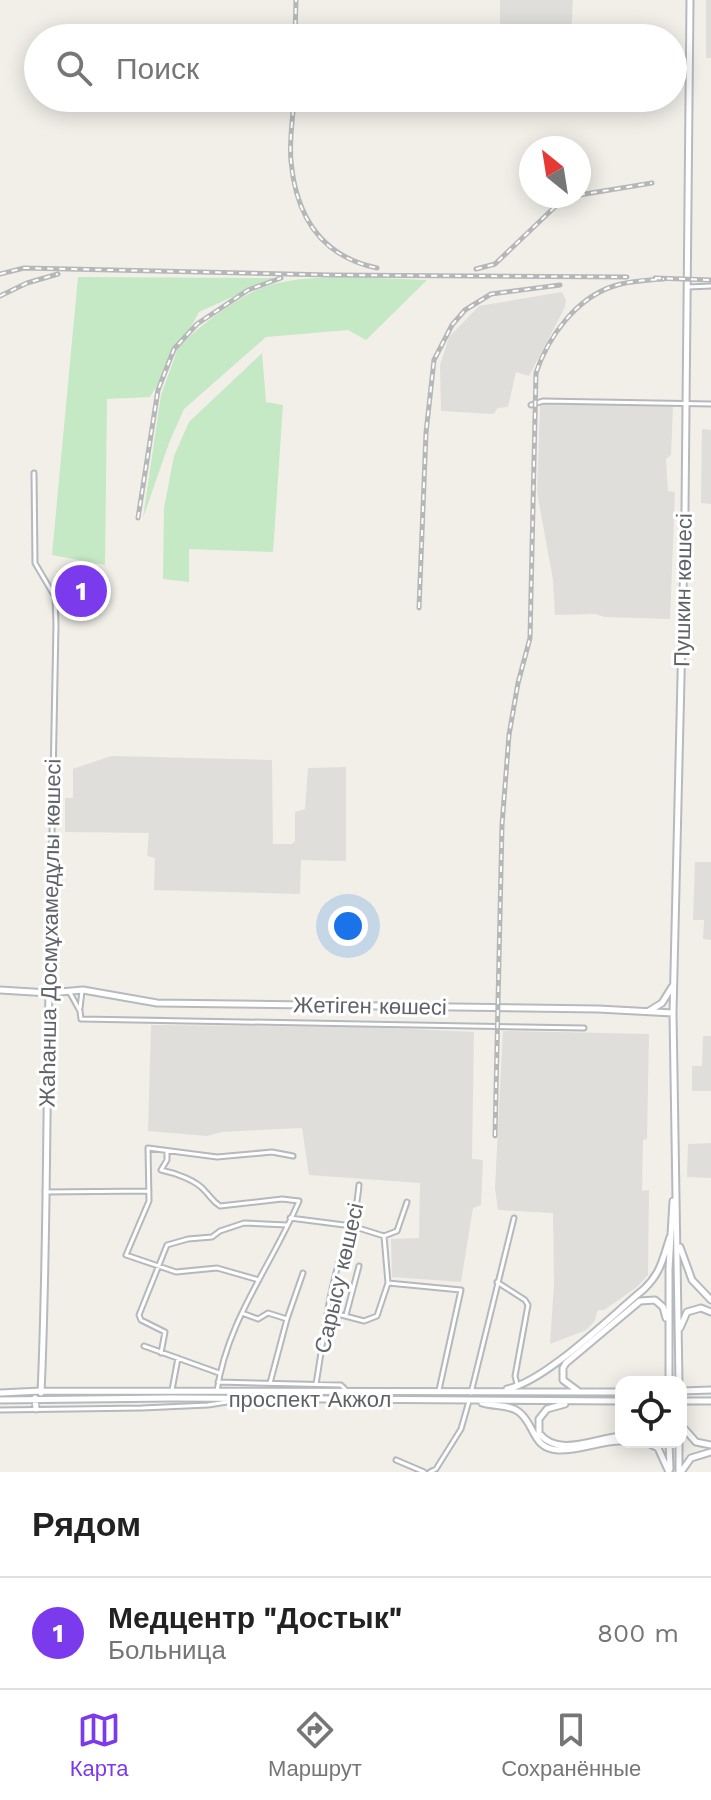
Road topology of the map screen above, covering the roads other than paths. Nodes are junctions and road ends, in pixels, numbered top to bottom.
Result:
1 (690, 0) edge
2 (711, 286) edge
3 (688, 287) junction
4 (686, 404) junction
5 (711, 404) edge
6 (531, 405) dead end
7 (34, 473) dead end
8 (674, 983) junction
9 (0, 990) edge
10 (83, 990) junction
11 (69, 991) junction
12 (49, 993) junction
13 (80, 1011) junction
14 (648, 1011) junction
15 (673, 1013) junction
16 (584, 1028) dead end
17 (167, 1151) junction
18 (293, 1156) dead end
19 (150, 1168) junction
20 (161, 1170) junction
21 (675, 1180) junction
22 (359, 1185) dead end
23 (149, 1191) junction
24 (45, 1192) junction
25 (407, 1202) dead end
26 (290, 1218) junction
27 (514, 1218) dead end
28 (287, 1225) junction
29 (352, 1226) junction
30 (384, 1236) junction
31 (670, 1237) junction
32 (678, 1238) junction
33 (359, 1266) dead end
34 (156, 1267) junction
35 (303, 1273) dead end
36 (259, 1280) junction
37 (497, 1282) junction
38 (388, 1283) junction
39 (711, 1300) edge
40 (329, 1311) junction
41 (241, 1312) junction
42 (711, 1312) edge
43 (346, 1315) junction
44 (287, 1319) junction
45 (668, 1326) junction
46 (679, 1333) junction
47 (144, 1346) dead end
48 (161, 1353) junction
49 (178, 1358) junction
50 (220, 1373) junction
51 (669, 1376) edge
52 (679, 1376) edge
53 (218, 1382) junction
54 (270, 1383) junction
55 (316, 1384) junction
56 (519, 1387) junction
57 (711, 1390) edge
58 (172, 1391) junction
59 (217, 1391) junction
60 (687, 1391) edge
61 (492, 1392) junction
62 (581, 1392) junction
63 (615, 1392) edge
64 (0, 1393) edge
65 (347, 1393) junction
66 (471, 1393) junction
67 (41, 1396) junction
68 (437, 1396) junction
69 (0, 1400) edge
70 (241, 1400) junction
71 (469, 1401) junction
72 (478, 1401) junction
73 (615, 1401) edge
74 (687, 1401) edge
75 (711, 1401) edge
76 (570, 1402) junction
77 (36, 1409) junction
78 (46, 1409) junction
79 (0, 1410) edge
80 (687, 1432) edge
81 (615, 1439) edge
82 (615, 1439) edge
83 (711, 1445) edge
84 (658, 1448) edge
85 (669, 1448) edge
86 (679, 1448) edge
87 (711, 1452) edge
88 (396, 1460) dead end
89 (424, 1472) edge
90 (430, 1472) edge
91 (670, 1472) edge
92 (680, 1472) edge

1 - 3 main road, Пушкин көшесі
2 - 3 street
3 - 4 main road, Пушкин көшесі
4 - 5 street
4 - 6 street
4 - 8 main road, Пушкин көшесі
7 - 12 street, Жаһанша Досмұхамедұлы көшесі
8 - 14 main road
8 - 15 main road, Пушкин көшесі
9 - 12 main road, Жетіген көшесі
10 - 11 main road, Жетіген көшесі
10 - 13 street
10 - 14 main road, Жетіген көшесі
11 - 12 main road, Жетіген көшесі
11 - 13 street
12 - 24 main road, Жаһанша Досмұхамедұлы көшесі
13 - 16 street
14 - 15 main road, Жетіген көшесі
15 - 21 main road, Пушкин көшесі
17 - 18 street
17 - 19 street
17 - 20 street
19 - 20 street
19 - 23 street
20 - 26 street
21 - 31 main road
21 - 32 main road
22 - 29 street, Сарысу көшесі
23 - 24 street
23 - 34 street
24 - 67 main road, Жаһанша Досмұхамедұлы көшесі
25 - 30 street
26 - 28 street
26 - 29 street
27 - 37 street
28 - 34 street
28 - 36 street
29 - 30 street
29 - 40 street, Сарысу көшесі
30 - 38 street
31 - 45 main road
31 - 56 main road
32 - 39 main road
32 - 46 main road
33 - 43 street
34 - 36 street
34 - 48 street
35 - 44 street
36 - 41 street
37 - 56 street
37 - 66 street
38 - 43 street
38 - 68 street
40 - 43 street
40 - 55 street, Сарысу көшесі
41 - 44 street
41 - 50 street
42 - 46 main road
44 - 54 street
45 - 51 main road
45 - 62 main road
46 - 52 main road
47 - 48 street
48 - 49 street
49 - 50 street
49 - 58 street
50 - 53 street
53 - 54 street
53 - 59 street
54 - 55 street
55 - 65 street, Сарысу көшесі
56 - 61 main road
57 - 60 main road
58 - 59 main road, проспект Акжол
58 - 67 main road, проспект Акжол
59 - 65 main road, проспект Акжол
61 - 62 main road, проспект Акжол
61 - 66 main road, проспект Акжол
62 - 63 main road, проспект Акжол
64 - 67 main road, проспект Акжол
65 - 68 main road, проспект Акжол
66 - 68 main road, проспект Акжол
67 - 69 main road, проспект Акжол
67 - 70 main road, проспект Акжол
67 - 77 main road
67 - 78 main road
68 - 70 main road, проспект Акжол
68 - 71 main road, проспект Акжол
70 - 78 street
71 - 72 main road, проспект Акжол
71 - 90 street
72 - 76 main road, проспект Акжол
72 - 81 main road
73 - 76 main road, проспект Акжол
74 - 75 main road
76 - 82 main road
77 - 78 street
77 - 79 street
80 - 83 main road
84 - 91 main road
85 - 91 main road
86 - 92 main road
87 - 92 main road
88 - 89 street

